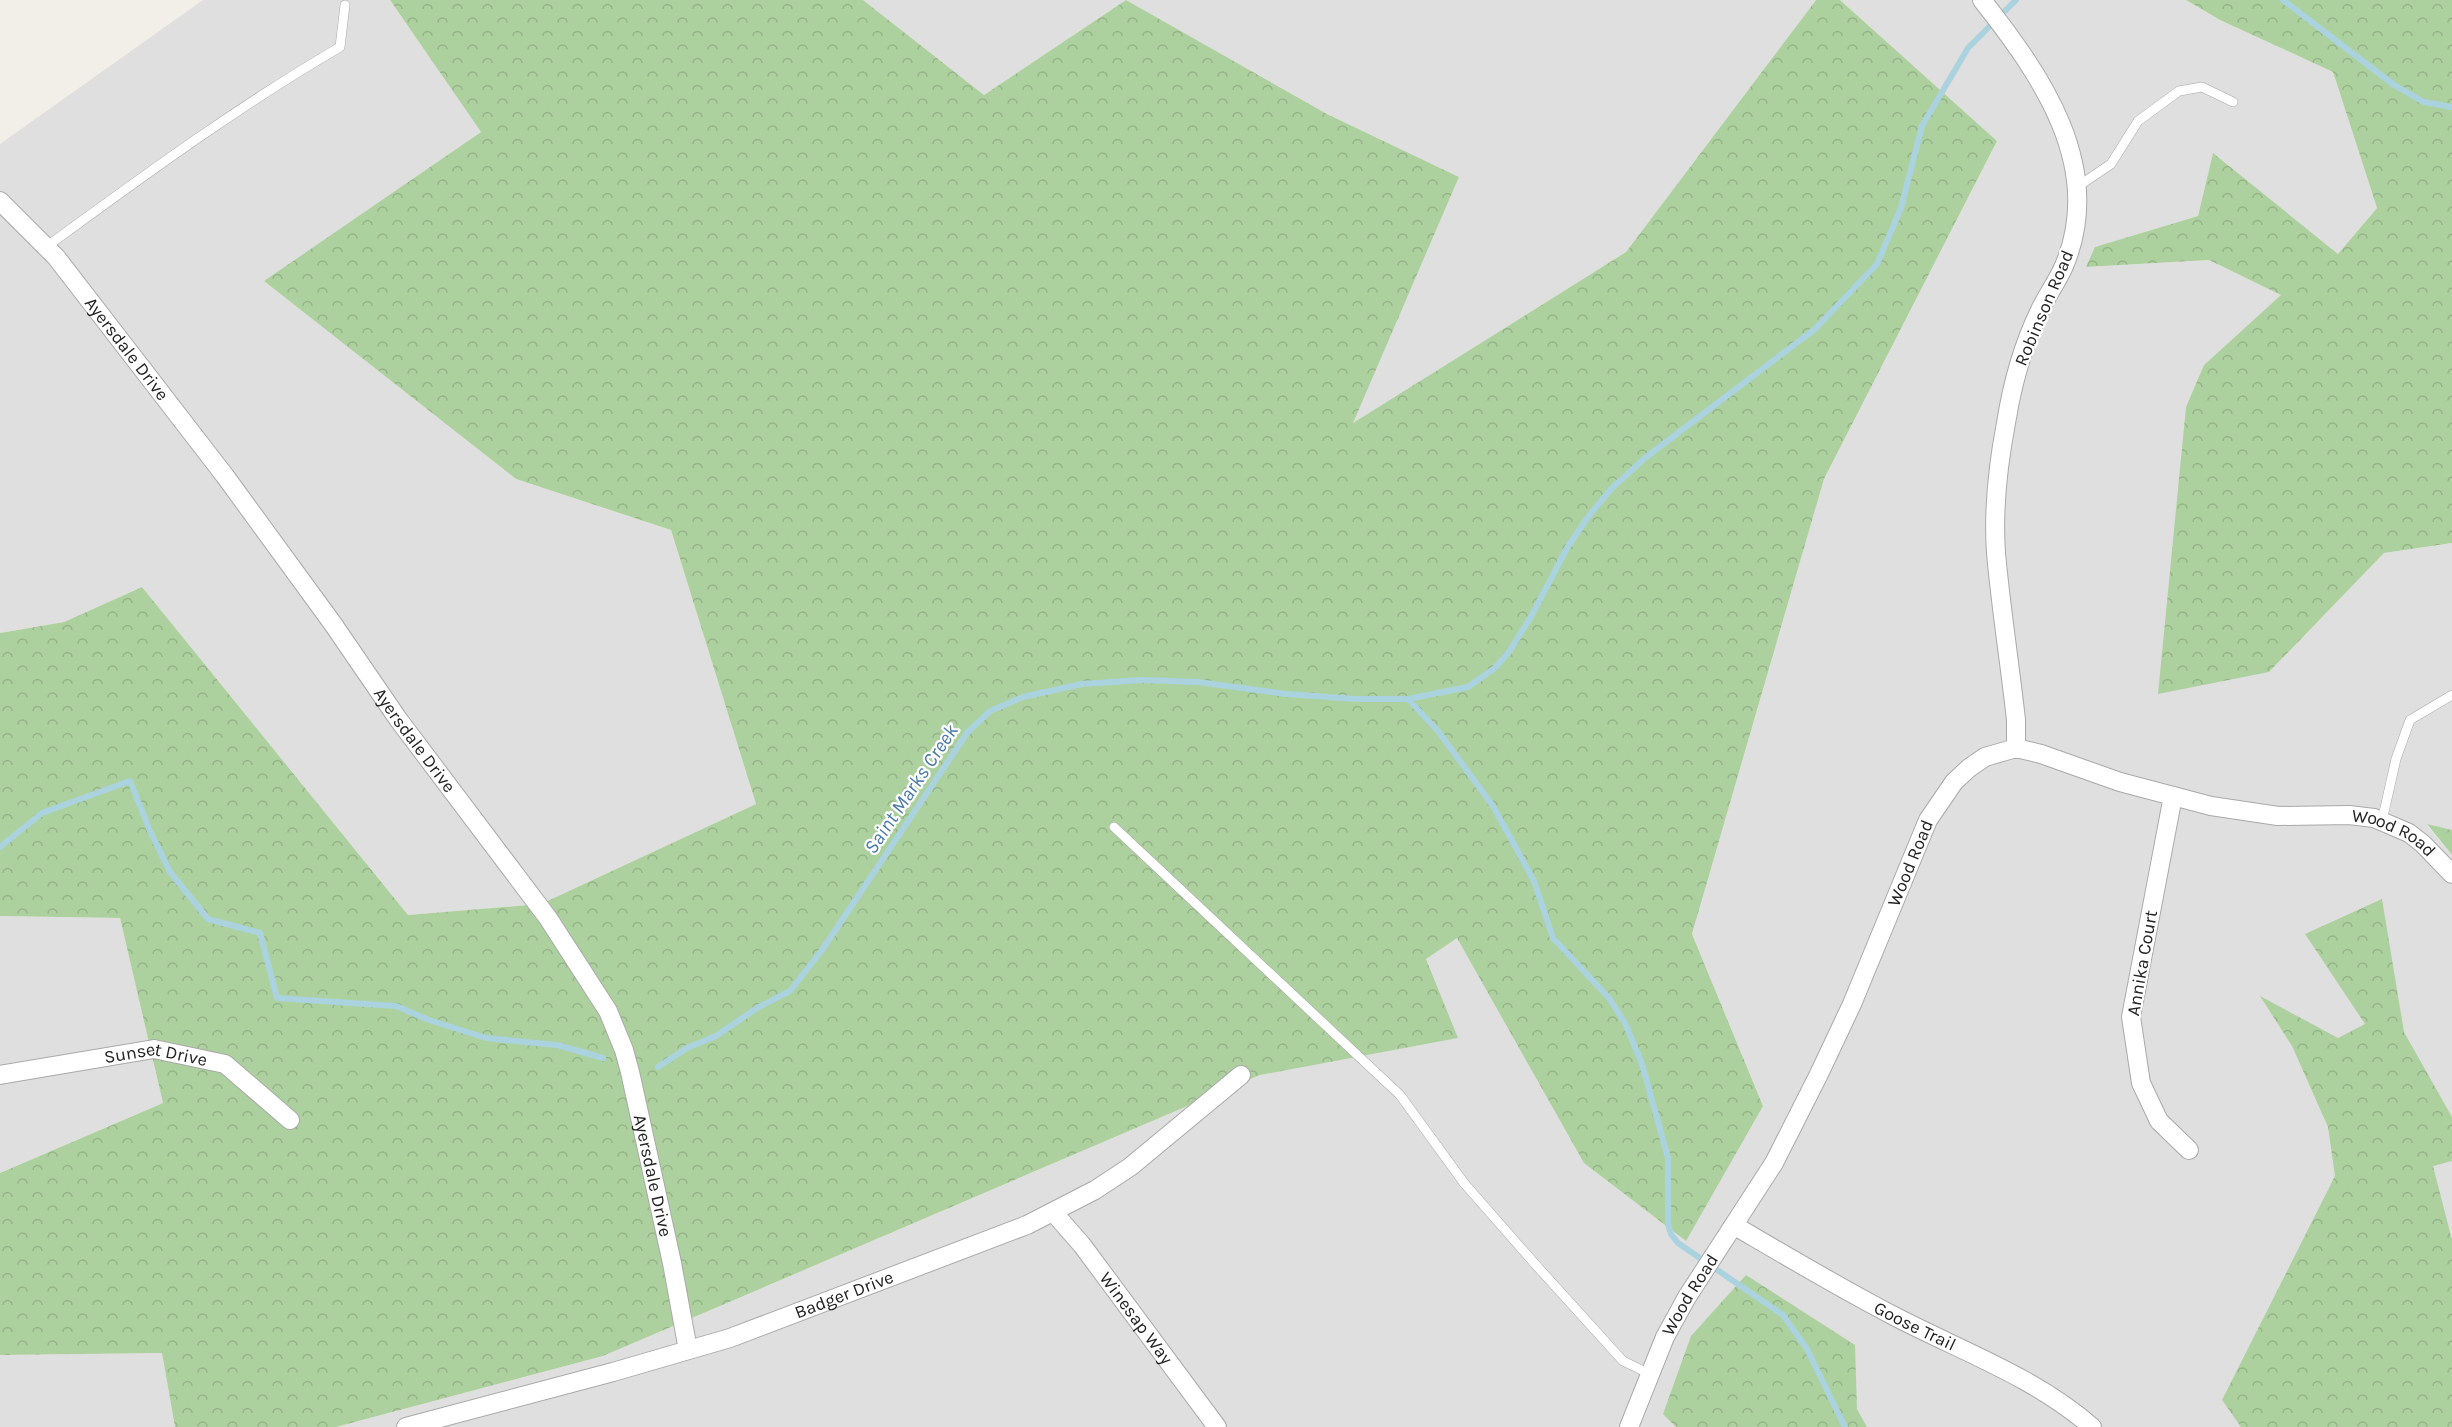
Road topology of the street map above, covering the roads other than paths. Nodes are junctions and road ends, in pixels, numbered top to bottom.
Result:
1 (345, 4) dead end
2 (1985, 4) edge
3 (2233, 102) dead end
4 (2078, 187) junction
5 (0, 201) edge
6 (46, 247) junction
7 (2452, 695) edge
8 (2016, 748) junction
9 (2173, 796) junction
10 (2382, 820) junction
11 (1114, 827) dead end
12 (2452, 874) edge
13 (0, 1075) edge
14 (1241, 1075) dead end
15 (290, 1120) dead end
16 (2189, 1150) dead end
17 (1053, 1212) junction
18 (1735, 1226) junction
19 (688, 1350) junction
20 (1650, 1374) junction
21 (406, 1427) edge
22 (1217, 1427) edge
23 (1629, 1427) edge
24 (2092, 1427) edge

1 - 6 lane
2 - 4 street, Robinson Road
3 - 4 lane
4 - 8 street, Robinson Road
5 - 6 street, Ayersdale Drive
6 - 19 street, Ayersdale Drive
7 - 10 lane
8 - 9 street, Wood Road
8 - 18 street, Wood Road
9 - 10 street, Wood Road
9 - 16 street, Annika Court
10 - 12 street, Wood Road
11 - 20 lane
13 - 15 street, Sunset Drive
14 - 17 street, Badger Drive
17 - 19 street, Badger Drive
17 - 22 street, Winesap Way
18 - 20 street, Wood Road
18 - 24 street, Goose Trail
19 - 21 street, Badger Drive
20 - 23 street, Wood Road

